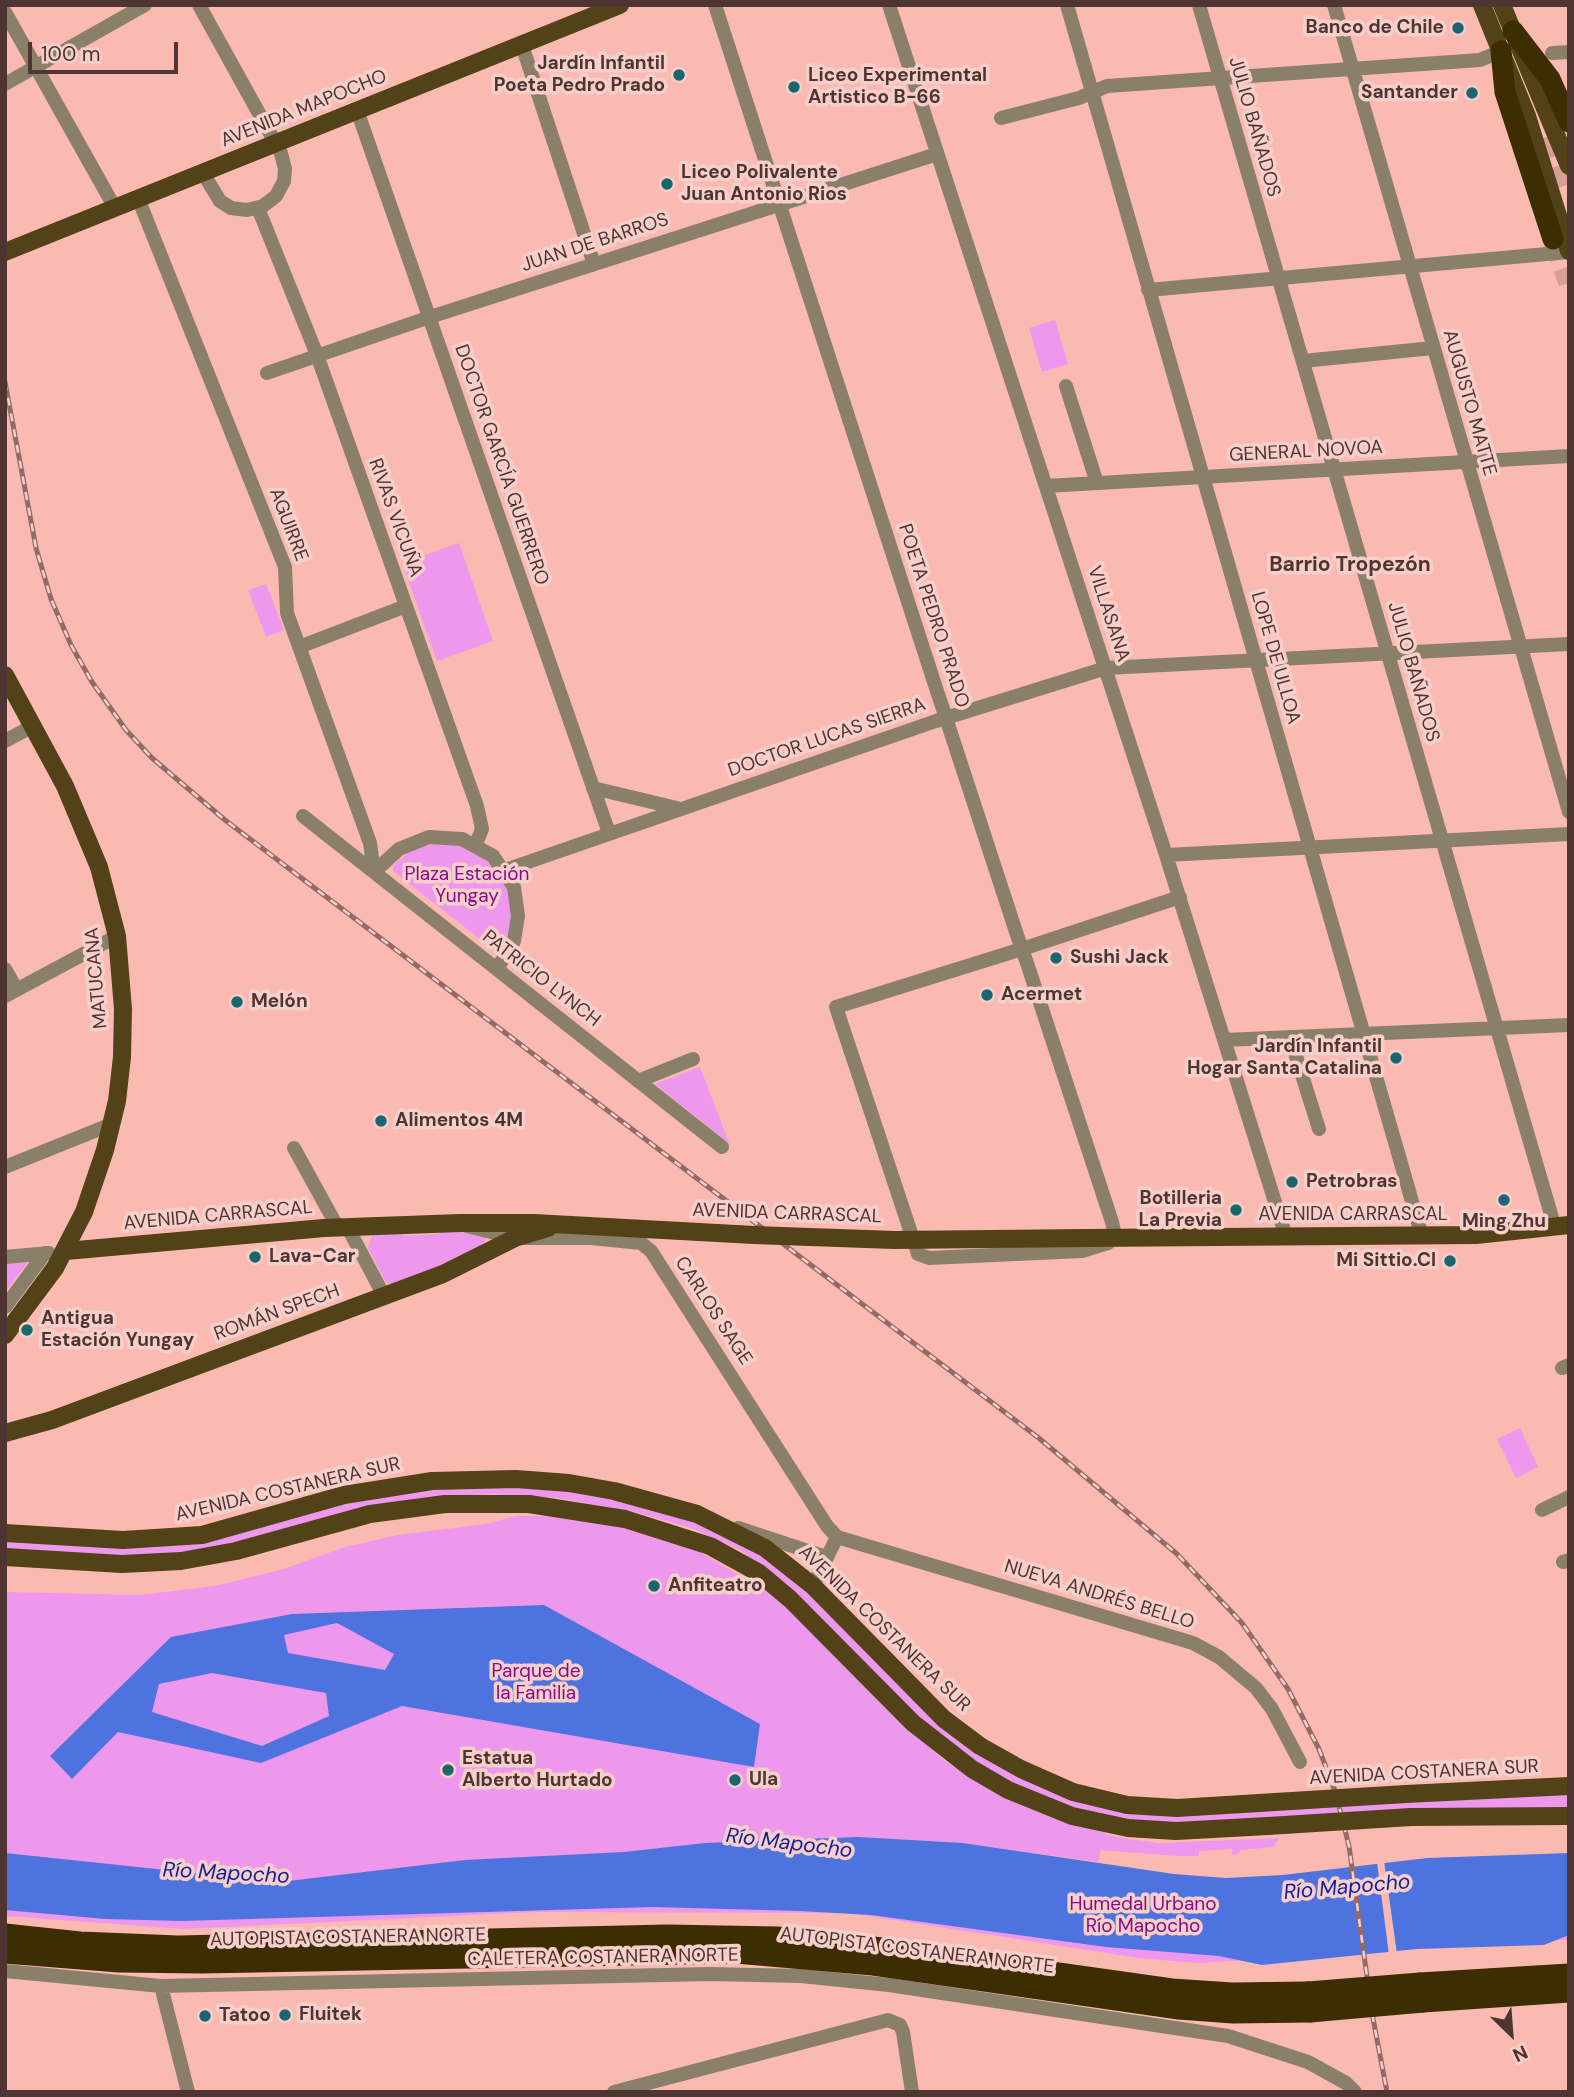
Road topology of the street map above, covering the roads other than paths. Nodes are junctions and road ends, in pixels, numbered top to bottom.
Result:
1 (145, 5) edge
2 (199, 5) edge
3 (620, 5) edge
4 (715, 5) edge
5 (889, 5) edge
6 (1067, 5) edge
7 (1199, 5) edge
8 (1334, 5) edge
9 (1482, 5) edge
10 (1502, 5) edge
11 (5, 12) edge
12 (1513, 31) junction
13 (522, 44) junction
14 (1501, 51) junction
15 (1569, 52) edge
16 (1552, 53) dead end
17 (36, 66) junction
18 (1353, 68) junction
19 (1220, 77) junction
20 (5, 84) edge
21 (1092, 91) junction
22 (357, 110) junction
23 (1000, 118) dead end
24 (1569, 122) tunnel mouth
25 (275, 143) junction
26 (937, 154) junction
27 (1569, 166) edge
28 (203, 173) junction
29 (138, 198) junction
30 (779, 204) junction
31 (115, 208) junction
32 (258, 208) junction
33 (1563, 247) edge
34 (5, 252) edge
35 (594, 264) junction
36 (1408, 267) junction
37 (1278, 278) junction
38 (1148, 290) junction
39 (429, 317) junction
40 (1433, 348) junction
41 (317, 355) junction
42 (1303, 361) junction
43 (267, 373) dead end
44 (1066, 386) dead end
45 (1569, 456) edge
46 (1465, 462) junction
47 (1335, 470) junction
48 (1202, 477) junction
49 (1097, 483) junction
50 (1046, 486) junction
51 (406, 606) junction
52 (1569, 644) edge
53 (1520, 646) junction
54 (299, 647) junction
55 (1388, 653) junction
56 (1255, 661) junction
57 (1106, 668) junction
58 (5, 675) edge
59 (946, 718) junction
60 (33, 726) junction
61 (5, 741) edge
62 (593, 788) junction
63 (680, 808) junction
64 (1569, 811) edge
65 (303, 816) dead end
66 (609, 832) junction
67 (1569, 834) edge
68 (1442, 841) junction
69 (476, 844) junction
70 (1311, 848) junction
71 (1166, 855) junction
72 (505, 870) junction
73 (374, 872) junction
74 (1180, 897) junction
75 (117, 936) junction
76 (1022, 949) junction
77 (497, 969) junction
78 (5, 970) edge
79 (11, 993) edge
80 (1569, 1025) edge
81 (1497, 1028) junction
82 (1366, 1034) junction
83 (1290, 1037) junction
84 (1224, 1040) junction
85 (693, 1059) dead end
86 (638, 1081) junction
87 (112, 1124) junction
88 (1319, 1129) dead end
89 (722, 1147) dead end
90 (294, 1148) dead end
91 (5, 1167) edge
92 (1562, 1227) edge
93 (343, 1228) junction
94 (507, 1232) junction
95 (1422, 1236) junction
96 (1286, 1237) junction
97 (1114, 1238) junction
98 (66, 1251) junction
99 (45, 1253) junction
100 (5, 1257) edge
101 (384, 1296) junction
102 (5, 1307) edge
103 (5, 1335) edge
104 (5, 1433) edge
105 (1569, 1497) edge
106 (1542, 1510) dead end
107 (716, 1522) junction
108 (5, 1533) edge
109 (837, 1537) junction
110 (5, 1558) edge
111 (827, 1558) junction
112 (813, 1586) junction
113 (1300, 1762) dead end
114 (1569, 1786) edge
115 (1569, 1816) edge
116 (5, 1934) edge
117 (5, 1953) edge
118 (5, 1971) edge
119 (1569, 1974) edge
120 (161, 1986) junction
121 (1569, 1992) edge
122 (1421, 1993) junction
123 (1309, 2002) junction
124 (1355, 2091) edge
125 (188, 2092) edge
126 (614, 2092) edge
127 (912, 2092) edge

1 - 17 street
2 - 25 street
3 - 13 main road, AVENIDA MAPOCHO
4 - 30 street, POETA PEDRO PRADO
5 - 26 street, VILLASANA
6 - 21 street, LOPE DE ULLOA
7 - 19 street, JULIO BAÑADOS
8 - 18 street, AUGUSTO MATTE
9 - 14 main road
10 - 12 main road
11 - 17 street
12 - 24 highway
12 - 27 main road
13 - 22 main road, AVENIDA MAPOCHO
13 - 35 street
14 - 18 street
14 - 33 highway
15 - 16 street
17 - 20 street
17 - 31 street
18 - 19 street
18 - 36 street, AUGUSTO MATTE
19 - 21 street
19 - 37 street, JULIO BAÑADOS
21 - 23 street
21 - 38 street, LOPE DE ULLOA
22 - 25 main road, AVENIDA MAPOCHO
22 - 39 street, DOCTOR GARCÍA GUERRERO
25 - 28 main road, AVENIDA MAPOCHO
25 - 32 street
26 - 30 street, JUAN DE BARROS
26 - 50 street, VILLASANA
28 - 29 main road, AVENIDA MAPOCHO
28 - 32 street
29 - 31 main road, AVENIDA MAPOCHO
29 - 54 street, AGUIRRE
30 - 35 street, JUAN DE BARROS
30 - 59 street, POETA PEDRO PRADO
31 - 34 main road, AVENIDA MAPOCHO
32 - 41 street, RIVAS VICUÑA
33 - 36 street
35 - 39 street, JUAN DE BARROS
36 - 37 street
36 - 40 street, AUGUSTO MATTE
37 - 38 street
37 - 42 street, JULIO BAÑADOS
38 - 48 street, LOPE DE ULLOA
39 - 41 street, JUAN DE BARROS
39 - 62 street, DOCTOR GARCÍA GUERRERO
40 - 42 street
40 - 46 street, AUGUSTO MATTE
41 - 43 street, JUAN DE BARROS
41 - 51 street, RIVAS VICUÑA
42 - 47 street, JULIO BAÑADOS
44 - 49 street
45 - 46 street, GENERAL NOVOA
46 - 47 street, GENERAL NOVOA
46 - 53 street, AUGUSTO MATTE
47 - 48 street, GENERAL NOVOA
47 - 55 street, JULIO BAÑADOS
48 - 49 street, GENERAL NOVOA
48 - 56 street, LOPE DE ULLOA
49 - 50 street, GENERAL NOVOA
50 - 57 street, VILLASANA
51 - 54 street
51 - 69 street, RIVAS VICUÑA
52 - 53 street, DOCTOR LUCAS SIERRA
53 - 55 street, DOCTOR LUCAS SIERRA
53 - 64 street, AUGUSTO MATTE
54 - 73 street, AGUIRRE
55 - 56 street, DOCTOR LUCAS SIERRA
55 - 68 street, JULIO BAÑADOS
56 - 57 street, DOCTOR LUCAS SIERRA
56 - 70 street, LOPE DE ULLOA
57 - 59 street, DOCTOR LUCAS SIERRA
57 - 71 street, VILLASANA
58 - 60 main road, MATUCANA
59 - 63 street, DOCTOR LUCAS SIERRA
59 - 76 street, POETA PEDRO PRADO
60 - 61 street
60 - 75 main road, MATUCANA
62 - 63 street
62 - 66 street, DOCTOR GARCÍA GUERRERO
63 - 66 street, DOCTOR LUCAS SIERRA
65 - 73 street, PATRICIO LYNCH
66 - 72 street, DOCTOR LUCAS SIERRA
67 - 68 street
68 - 70 street
68 - 81 street, JULIO BAÑADOS
69 - 72 street
69 - 73 street
70 - 71 street
70 - 82 street, LOPE DE ULLOA
71 - 74 street, VILLASANA
72 - 77 street
73 - 77 street, PATRICIO LYNCH
74 - 76 street
74 - 84 street, VILLASANA
75 - 79 street
75 - 87 main road, MATUCANA
76 - 97 street, POETA PEDRO PRADO
76 - 97 street
77 - 86 street, PATRICIO LYNCH
78 - 79 street
80 - 81 street
81 - 82 street
81 - 92 street, JULIO BAÑADOS
82 - 83 street
82 - 95 street, LOPE DE ULLOA
83 - 84 street
83 - 88 street
84 - 96 street, VILLASANA
85 - 86 street
86 - 89 street, PATRICIO LYNCH
87 - 91 street
87 - 98 main road, MATUCANA
90 - 93 street
92 - 95 main road, AVENIDA CARRASCAL
93 - 94 main road, AVENIDA CARRASCAL
93 - 98 main road, AVENIDA CARRASCAL
93 - 101 street
94 - 97 main road, AVENIDA CARRASCAL, bridge
94 - 101 main road, ROMÁN SPECH
94 - 109 street, CARLOS SAGE
95 - 96 main road, AVENIDA CARRASCAL
96 - 97 main road, AVENIDA CARRASCAL
98 - 99 street, AVENIDA CARRASCAL
98 - 103 main road, MATUCANA
99 - 100 street, AVENIDA CARRASCAL
99 - 102 street
101 - 104 main road, ROMÁN SPECH
105 - 106 street
107 - 108 main road, AVENIDA COSTANERA SUR
107 - 111 street
107 - 112 main road, AVENIDA COSTANERA SUR
109 - 111 street
109 - 113 street, NUEVA ANDRÉS BELLO
110 - 115 main road, bridge
111 - 112 street
112 - 114 main road, AVENIDA COSTANERA SUR, bridge
116 - 123 highway, AUTOPISTA COSTANERA NORTE
117 - 123 highway, AUTOPISTA COSTANERA NORTE
118 - 120 street, CALETERA COSTANERA NORTE
119 - 122 highway, AUTOPISTA COSTANERA NORTE
120 - 124 street, CALETERA COSTANERA NORTE
120 - 125 street
121 - 122 highway, AUTOPISTA COSTANERA NORTE
122 - 123 highway, AUTOPISTA COSTANERA NORTE, bridge
126 - 127 street

